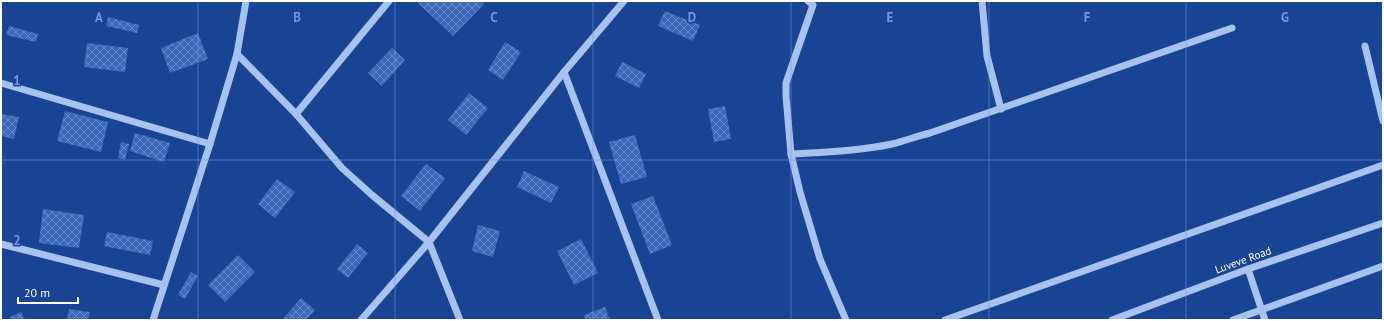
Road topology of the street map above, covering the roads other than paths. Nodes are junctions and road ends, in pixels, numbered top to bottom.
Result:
1 (246, 1) edge
2 (390, 1) edge
3 (624, 1) edge
4 (808, 1) edge
5 (982, 1) edge
6 (1232, 28) dead end
7 (1365, 46) dead end
8 (238, 54) junction
9 (564, 72) junction
10 (1, 83) edge
11 (1001, 109) junction
12 (296, 114) junction
13 (1383, 121) edge
14 (210, 144) junction
15 (791, 154) junction
16 (1383, 166) edge
17 (1383, 223) edge
18 (429, 242) junction
19 (1, 244) edge
20 (1383, 266) edge
21 (1248, 269) junction
22 (164, 285) junction
23 (1261, 310) junction
24 (153, 320) edge
25 (362, 320) edge
26 (460, 320) edge
27 (658, 320) edge
28 (846, 320) edge
29 (944, 320) edge
30 (1112, 320) edge
31 (1233, 320) edge
32 (1265, 320) edge

1 - 8 street
2 - 12 street
3 - 9 street
4 - 15 street
5 - 11 street
6 - 11 street
7 - 13 street
8 - 12 street
8 - 14 street
9 - 18 street
9 - 27 street
10 - 14 street
11 - 15 street
12 - 18 street
14 - 22 street
15 - 28 street
16 - 29 street
17 - 21 street, Luveve Road
18 - 25 street
18 - 26 street
19 - 22 street
20 - 23 street
21 - 23 street
21 - 30 street, Luveve Road
22 - 24 street
23 - 31 street
23 - 32 street

